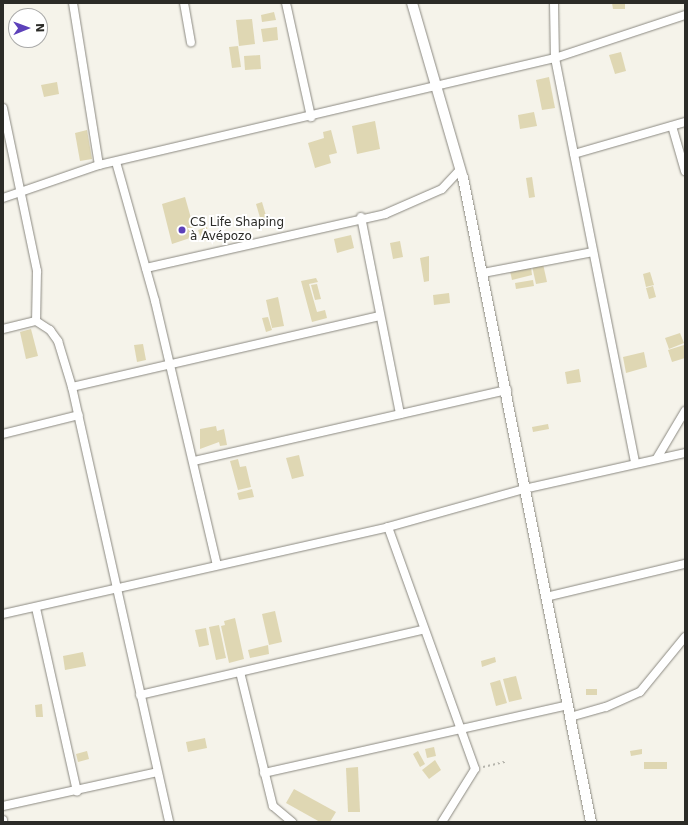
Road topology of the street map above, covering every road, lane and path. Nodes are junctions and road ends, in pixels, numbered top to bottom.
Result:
1 (73, 3) edge
2 (184, 3) edge
3 (286, 3) edge
4 (412, 3) edge
5 (554, 3) edge
6 (685, 15) edge
7 (191, 42) dead end
8 (555, 58) junction
9 (438, 88) junction
10 (3, 108) edge
11 (312, 117) junction
12 (685, 122) edge
13 (672, 126) junction
14 (574, 154) junction
15 (116, 162) junction
16 (100, 166) junction
17 (460, 170) junction
18 (685, 171) edge
19 (21, 191) junction
20 (3, 198) edge
21 (360, 218) junction
22 (593, 252) junction
23 (146, 268) junction
24 (483, 273) junction
25 (379, 316) junction
26 (36, 321) junction
27 (3, 329) edge
28 (169, 364) junction
29 (72, 387) junction
30 (507, 390) junction
31 (685, 411) edge
32 (400, 414) junction
33 (78, 415) junction
34 (3, 434) edge
35 (685, 453) edge
36 (656, 458) junction
37 (194, 461) junction
38 (635, 463) junction
39 (524, 489) junction
40 (388, 526) junction
41 (685, 564) edge
42 (217, 565) junction
43 (117, 586) junction
44 (546, 597) junction
45 (36, 608) junction
46 (3, 614) edge
47 (422, 630) junction
48 (685, 637) edge
49 (240, 672) junction
50 (140, 695) junction
51 (567, 705) junction
52 (570, 717) junction
53 (460, 729) junction
54 (505, 762) dead end
55 (475, 769) junction
56 (157, 772) junction
57 (264, 773) junction
58 (77, 791) junction
59 (3, 806) edge
60 (168, 822) edge
61 (292, 822) edge
62 (442, 822) edge
63 (592, 822) edge

1 - 16 street
2 - 7 street
3 - 11 street
4 - 9 street
5 - 8 street
6 - 8 street
8 - 9 street
8 - 14 street
9 - 11 street
9 - 17 street
10 - 19 street
11 - 15 street
12 - 13 street
13 - 14 street
13 - 18 street
14 - 22 street
15 - 16 street
15 - 23 street
16 - 19 street
17 - 21 street
17 - 24 street
19 - 20 street
19 - 26 street
21 - 23 street
21 - 25 street
22 - 24 street
22 - 38 street
23 - 28 street
24 - 30 street
25 - 28 street
25 - 32 street
26 - 27 street
26 - 29 street
28 - 29 street
28 - 37 street
29 - 33 street
30 - 32 street
30 - 39 street
31 - 36 street
32 - 37 street
33 - 34 street
33 - 43 street
35 - 36 street
36 - 38 street
37 - 42 street
38 - 39 street
39 - 40 street
39 - 44 street
40 - 42 street
40 - 47 street
41 - 44 street
42 - 43 street
43 - 45 street
43 - 50 street
44 - 51 street
45 - 46 street
45 - 58 street
47 - 49 street
47 - 53 street
48 - 52 street
49 - 50 street
49 - 57 street
50 - 56 street
51 - 52 street
51 - 53 street
52 - 63 street
53 - 55 street
53 - 57 street
54 - 55 path
55 - 62 street
56 - 58 street
56 - 60 street
57 - 61 street
58 - 59 street

